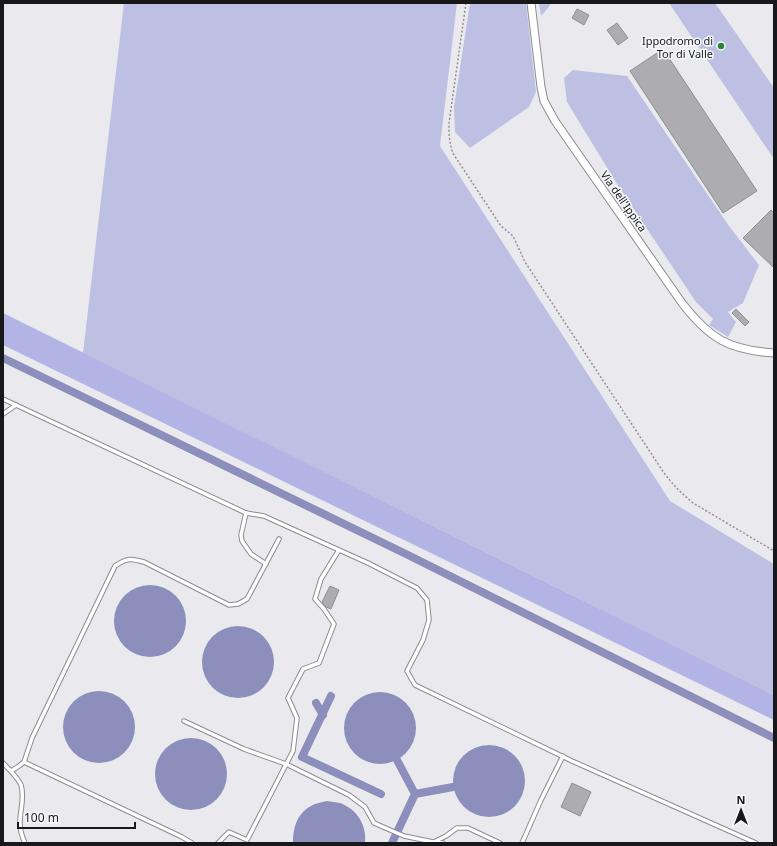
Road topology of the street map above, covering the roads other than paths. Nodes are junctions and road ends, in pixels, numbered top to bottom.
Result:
1 (531, 3) edge
2 (774, 354) edge
3 (3, 399) edge
4 (16, 405) junction
5 (3, 414) edge
6 (246, 513) junction
7 (279, 539) dead end
8 (339, 550) junction
9 (266, 564) junction
10 (184, 721) dead end
11 (563, 756) junction
12 (24, 762) junction
13 (3, 763) edge
14 (286, 764) junction
15 (11, 771) junction
16 (433, 842) edge
17 (25, 843) edge
18 (192, 843) edge
19 (218, 843) edge
20 (443, 843) edge
21 (500, 843) edge
22 (522, 843) edge
23 (756, 843) edge

1 - 2 street, Via dell'Ippica
3 - 4 lane
4 - 5 lane
4 - 6 lane
6 - 8 lane
6 - 9 lane
7 - 9 lane
8 - 11 lane
8 - 14 lane
9 - 12 lane
10 - 14 lane
11 - 22 lane
11 - 23 lane
12 - 15 lane
12 - 18 lane
13 - 15 lane
14 - 16 lane
14 - 19 lane
15 - 17 lane
16 - 20 lane
16 - 21 lane

